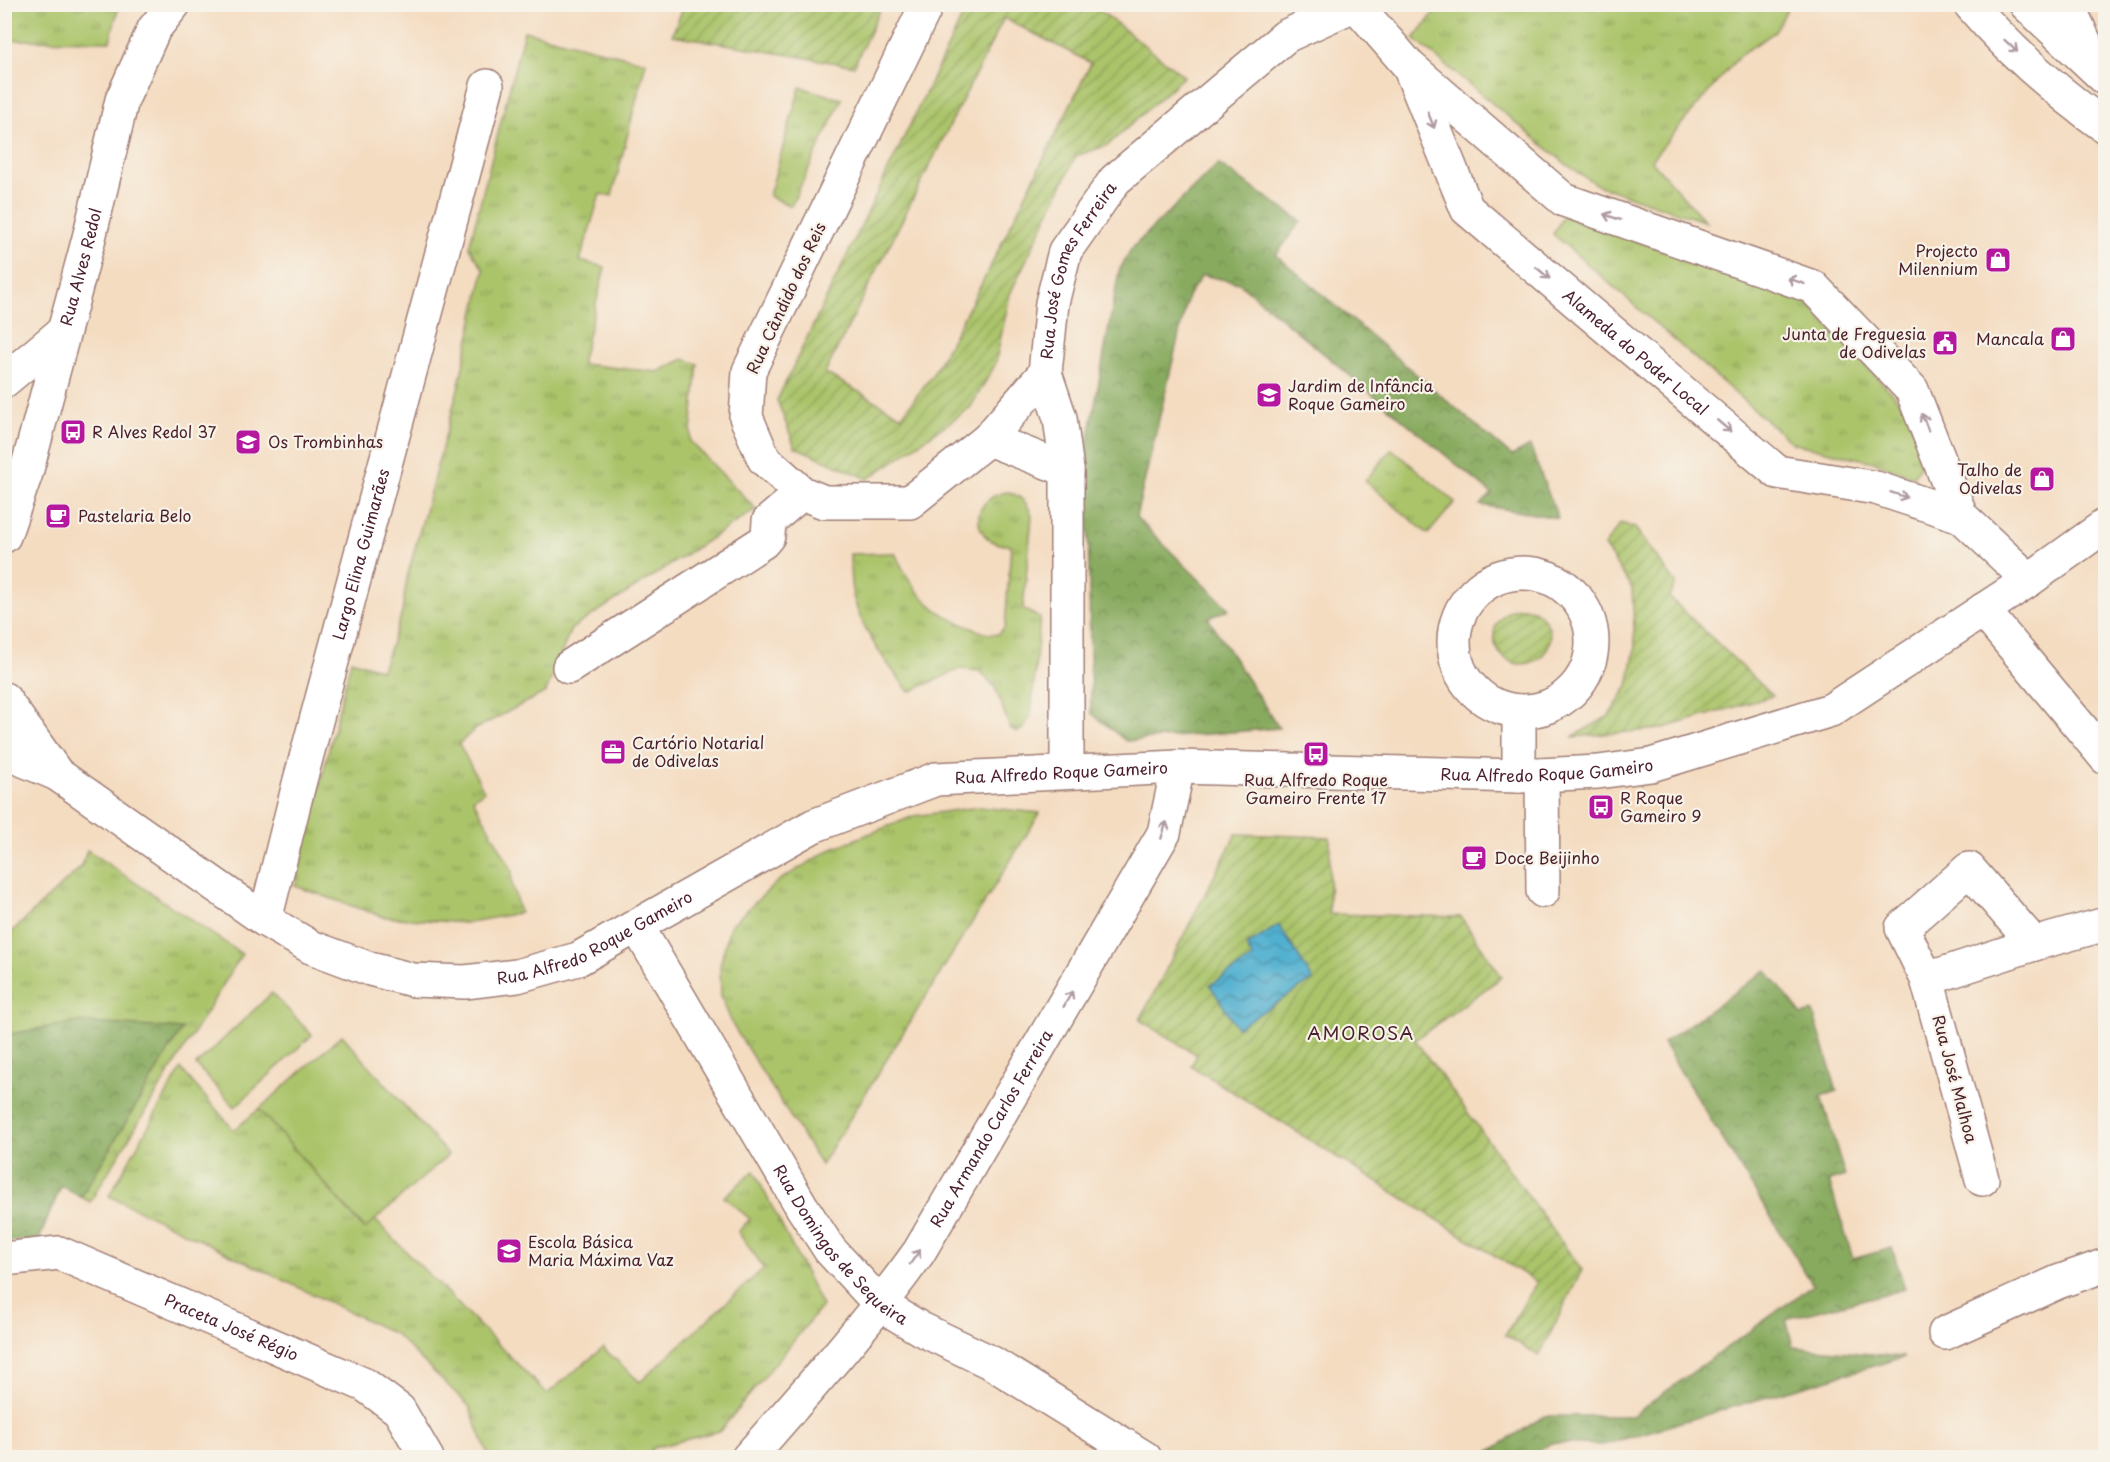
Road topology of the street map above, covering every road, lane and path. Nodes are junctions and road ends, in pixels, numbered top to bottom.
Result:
1 (927, 4) edge
2 (1970, 4) edge
3 (2026, 4) edge
4 (2073, 4) edge
5 (1356, 5) edge
6 (160, 12) edge
7 (1409, 66) junction
8 (2102, 75) edge
9 (487, 86) dead end
10 (2106, 127) edge
11 (64, 331) junction
12 (1045, 373) junction
13 (4, 381) edge
14 (988, 440) junction
15 (1066, 470) junction
16 (802, 493) junction
17 (1961, 516) junction
18 (2106, 525) edge
19 (4, 536) edge
20 (2029, 580) junction
21 (1983, 610) junction
22 (569, 667) dead end
23 (4, 699) edge
24 (1519, 711) junction
25 (4, 752) edge
26 (2106, 758) edge
27 (1178, 767) junction
28 (1066, 771) junction
29 (57, 774) junction
30 (1531, 775) junction
31 (1543, 891) dead end
32 (265, 920) junction
33 (2106, 924) edge
34 (638, 926) junction
35 (2034, 944) junction
36 (1927, 979) junction
37 (1982, 1179) dead end
38 (4, 1259) edge
39 (2106, 1264) edge
40 (881, 1305) junction
41 (1946, 1333) dead end
42 (427, 1458) edge
43 (748, 1458) edge
44 (1145, 1458) edge

1 - 16 street, Rua Cândido dos Reis
2 -> 10 street
3 - 8 street
4 - 8 street
5 - 7 street, Alameda do Poder Local
5 - 12 street, Rua José Gomes Ferreira
6 - 11 street, Rua Alves Redol
17 -> 7 street, Alameda do Poder Local
7 -> 17 street, Alameda do Poder Local
9 - 32 street, Largo Elina Guimarães
11 - 13 street
11 - 19 street, Rua Alves Redol
12 - 14 street, Rua Cândido dos Reis
12 - 15 street, Rua José Gomes Ferreira
14 - 15 street
14 - 16 street, Rua Cândido dos Reis
15 - 28 street, Rua José Gomes Ferreira
16 - 22 street
17 - 20 street, Alameda do Poder Local
18 - 20 street, Rua Alfredo Roque Gameiro
20 - 21 street, Rua Alfredo Roque Gameiro
21 - 26 street
21 - 30 street, Rua Alfredo Roque Gameiro
23 - 29 street, Rua Alfredo Roque Gameiro
24 - 24 street
24 - 30 street
25 - 29 street, Rua Alfredo Roque Gameiro
27 - 28 street, Rua Alfredo Roque Gameiro
27 - 30 street, Rua Alfredo Roque Gameiro
40 -> 27 street, Rua Armando Carlos Ferreira
28 - 34 street, Rua Alfredo Roque Gameiro
29 - 32 street, Rua Alfredo Roque Gameiro
30 - 31 street
32 - 34 street, Rua Alfredo Roque Gameiro
33 - 35 street
34 - 40 street, Rua Domingos de Sequeira
35 - 36 street
35 - 36 street, Rua José Malhoa
36 - 37 street, Rua José Malhoa
38 - 42 street, Praceta José Régio
39 - 41 street
40 - 43 street, Rua Armando Carlos Ferreira
40 - 44 street, Rua Domingos de Sequeira

